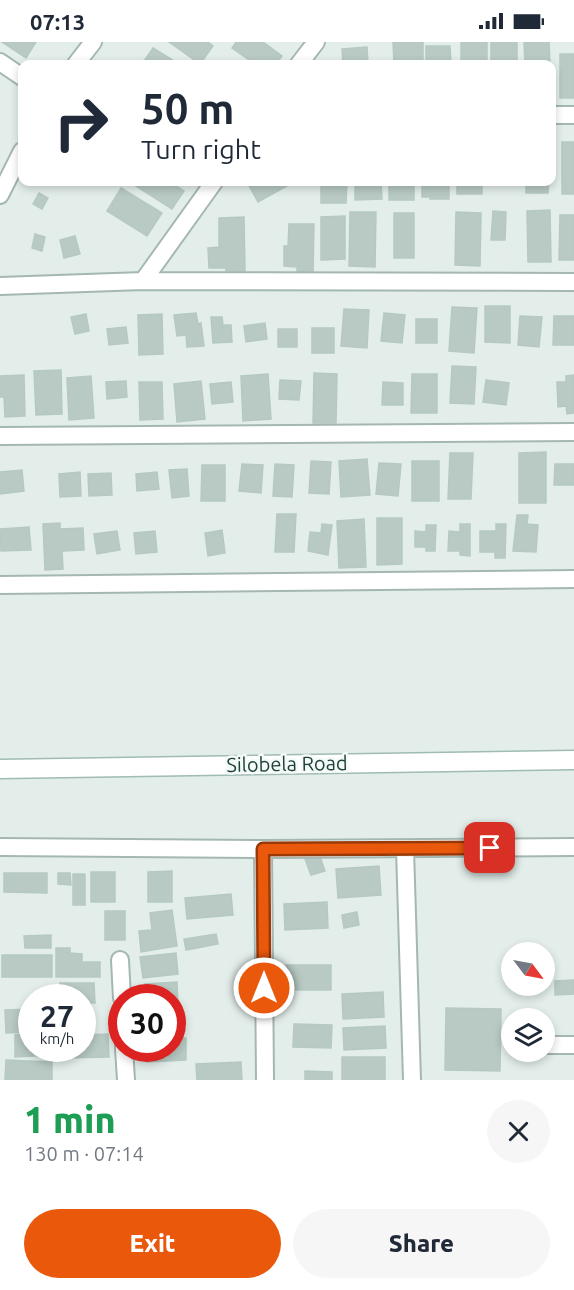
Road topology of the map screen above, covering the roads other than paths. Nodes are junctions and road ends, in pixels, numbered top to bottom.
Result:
1 (93, 42) edge
2 (316, 42) edge
3 (79, 60) edge
4 (302, 60) edge
5 (0, 62) edge
6 (18, 74) edge
7 (556, 115) edge
8 (574, 115) edge
9 (18, 159) edge
10 (211, 186) edge
11 (0, 195) edge
12 (143, 281) junction
13 (574, 282) edge
14 (0, 286) edge
15 (574, 432) edge
16 (0, 436) edge
17 (574, 579) edge
18 (0, 585) edge
19 (574, 760) edge
20 (0, 769) edge
21 (0, 847) edge
22 (574, 847) edge
23 (263, 849) junction
24 (405, 849) junction
25 (120, 960) dead end
26 (121, 984) edge
27 (555, 1045) edge
28 (574, 1045) edge
29 (125, 1062) edge
30 (126, 1080) edge
31 (265, 1080) edge
32 (412, 1080) edge

1 - 3 street
2 - 4 street
5 - 6 street
7 - 8 street
9 - 11 street
10 - 12 street
12 - 13 street
12 - 14 street
15 - 16 street
17 - 18 street
19 - 20 street, Silobela Road
21 - 23 street
22 - 24 street
23 - 24 street
23 - 31 street
24 - 32 street
25 - 26 street
27 - 28 street
29 - 30 street

